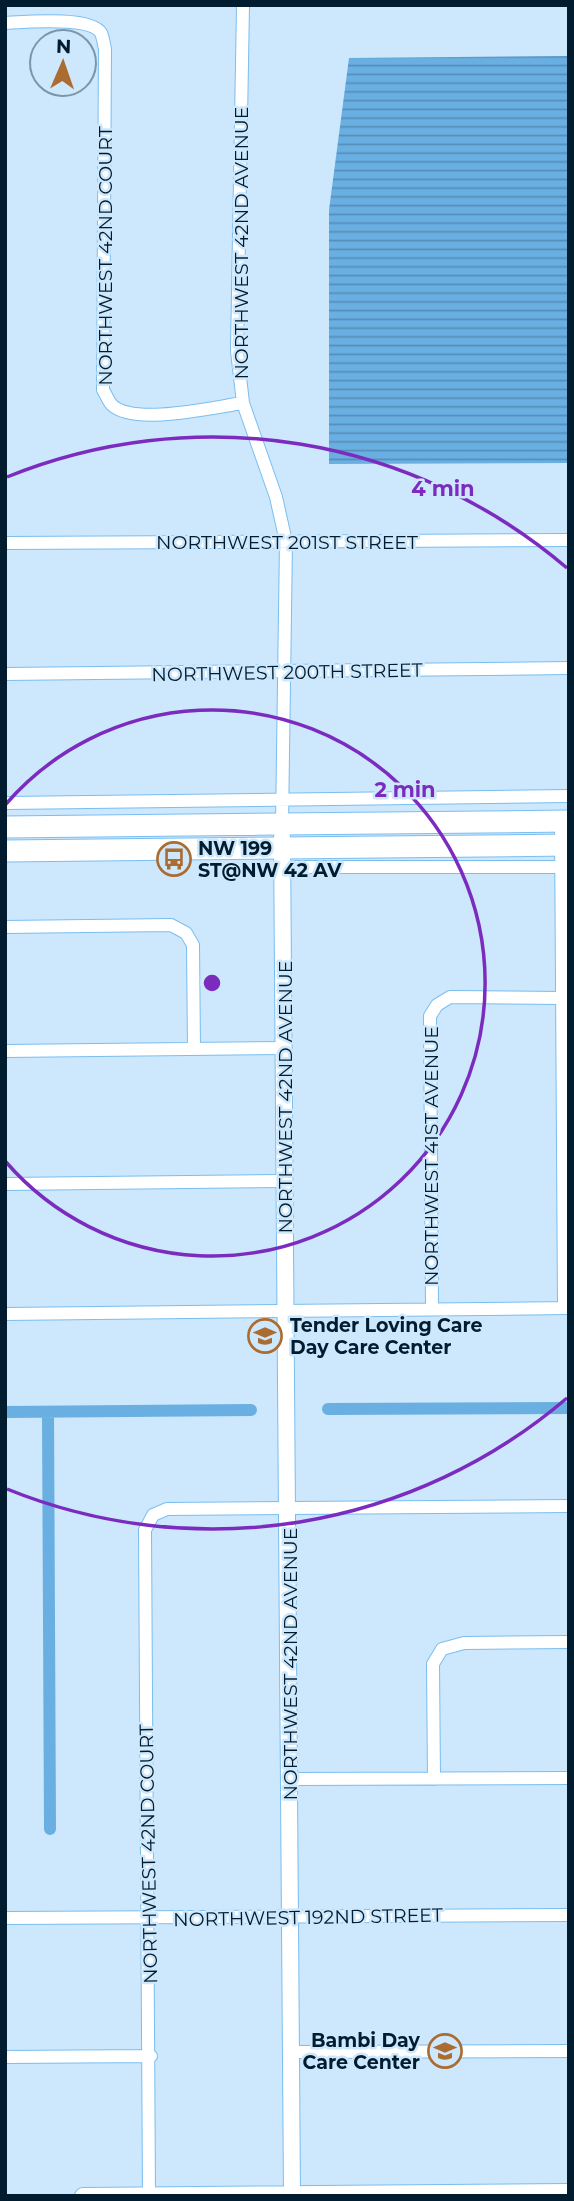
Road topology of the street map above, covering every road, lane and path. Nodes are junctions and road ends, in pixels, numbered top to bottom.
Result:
1 (243, 5) edge
2 (5, 23) edge
3 (243, 402) junction
4 (569, 540) edge
5 (286, 542) junction
6 (5, 543) edge
7 (569, 668) edge
8 (285, 672) junction
9 (5, 674) edge
10 (569, 796) edge
11 (283, 800) junction
12 (5, 803) edge
13 (565, 821) edge
14 (282, 824) junction
15 (5, 828) edge
16 (565, 845) edge
17 (5, 851) edge
18 (282, 858) junction
19 (565, 867) edge
20 (5, 927) edge
21 (562, 998) junction
22 (285, 1048) junction
23 (194, 1049) junction
24 (5, 1051) edge
25 (566, 1180) edge
26 (286, 1181) junction
27 (5, 1184) edge
28 (566, 1308) edge
29 (432, 1309) junction
30 (285, 1311) junction
31 (5, 1314) edge
32 (569, 1506) edge
33 (289, 1508) junction
34 (569, 1642) edge
35 (569, 1778) edge
36 (290, 1779) junction
37 (434, 1779) junction
38 (569, 1915) edge
39 (291, 1917) junction
40 (5, 1918) edge
41 (149, 1919) junction
42 (569, 2051) edge
43 (292, 2052) junction
44 (150, 2056) junction
45 (5, 2057) edge
46 (569, 2192) edge
47 (149, 2195) edge
48 (292, 2195) edge
49 (82, 2196) edge

1 - 3 street, NORTHWEST 42ND AVENUE
2 - 3 street, NORTHWEST 42ND COURT
3 - 5 street, NORTHWEST 42ND AVENUE
4 - 5 street, NORTHWEST 201ST STREET
5 - 6 street, NORTHWEST 201ST STREET
5 - 8 street, NORTHWEST 42ND AVENUE
7 - 8 street, NORTHWEST 200TH STREET
8 - 9 street, NORTHWEST 200TH STREET
8 - 11 street, NORTHWEST 42ND AVENUE
10 - 11 street
11 - 12 street
11 - 14 street, NORTHWEST 42ND AVENUE
13 - 14 main road
13 - 16 street
14 - 15 main road
14 - 18 street, NORTHWEST 42ND AVENUE
16 - 18 main road
16 - 19 street
17 - 18 main road
18 - 19 street
18 - 22 street, NORTHWEST 42ND AVENUE
19 - 21 street
20 - 23 street
21 - 25 street
21 - 29 street, NORTHWEST 41ST AVENUE
22 - 23 street
22 - 26 street, NORTHWEST 42ND AVENUE
23 - 24 street
25 - 28 street
26 - 27 street
26 - 30 street, NORTHWEST 42ND AVENUE
28 - 29 street
29 - 30 street
30 - 31 street
30 - 33 street, NORTHWEST 42ND AVENUE
32 - 33 street
33 - 36 street, NORTHWEST 42ND AVENUE
33 - 41 street, NORTHWEST 42ND COURT
34 - 37 street
35 - 37 street
36 - 37 street
36 - 39 street, NORTHWEST 42ND AVENUE
38 - 39 street, NORTHWEST 192ND STREET
39 - 41 street, NORTHWEST 192ND STREET
39 - 43 street, NORTHWEST 42ND AVENUE
40 - 41 street, NORTHWEST 192ND STREET
41 - 44 street, NORTHWEST 42ND COURT
42 - 43 street
43 - 48 street, NORTHWEST 42ND AVENUE
44 - 45 street
44 - 47 street, NORTHWEST 42ND COURT
46 - 48 street
47 - 48 street
47 - 49 street

